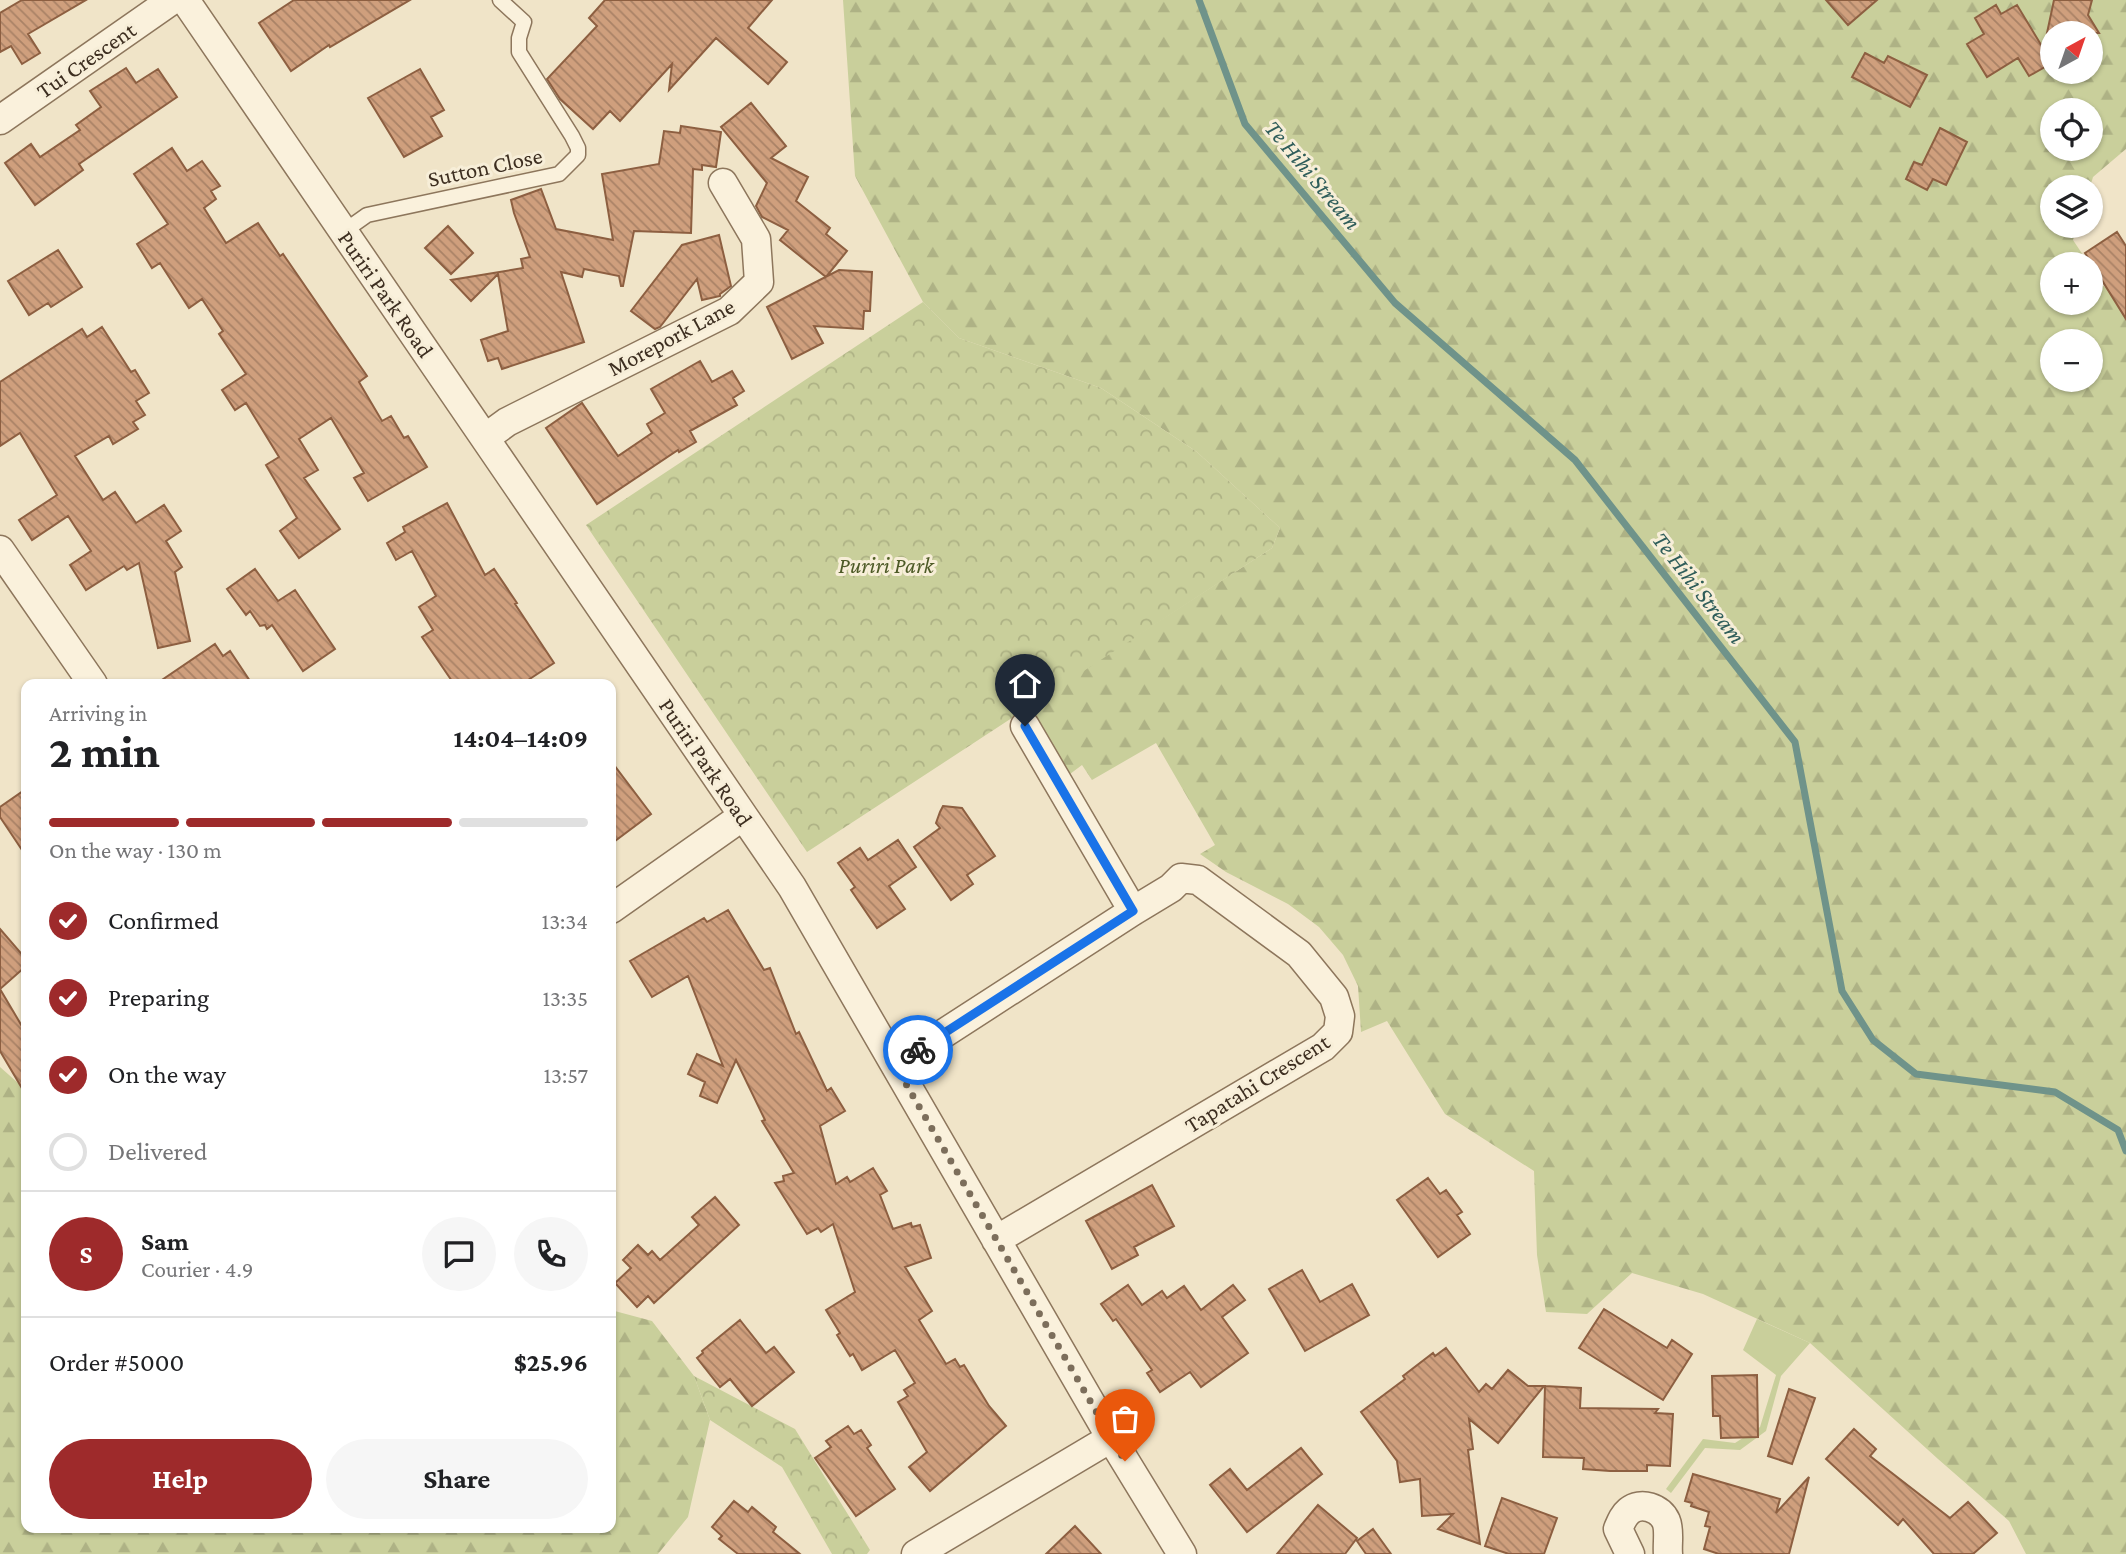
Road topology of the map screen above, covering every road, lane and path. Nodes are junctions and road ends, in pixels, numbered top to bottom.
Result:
1 (172, 0) edge
2 (185, 0) edge
3 (500, 0) edge
4 (0, 120) edge
5 (723, 183) dead end
6 (343, 232) junction
7 (485, 438) junction
8 (0, 550) edge
9 (90, 679) edge
10 (1025, 726) dead end
11 (743, 817) junction
12 (616, 906) edge
13 (1133, 911) junction
14 (895, 1065) junction
15 (996, 1240) junction
16 (1111, 1438) junction
17 (916, 1554) edge
18 (1182, 1554) edge
19 (1630, 1554) edge
20 (1668, 1554) edge

1 - 4 street, Tui Crescent
2 - 6 street, Puriri Park Road
3 - 6 lane, Sutton Close
5 - 7 street, Morepork Lane
6 - 7 street, Puriri Park Road
7 - 11 street, Puriri Park Road
8 - 9 street
10 - 13 street
11 - 12 street
11 - 14 street, Puriri Park Road
13 - 14 street, Tapatahi Crescent
13 - 15 street, Tapatahi Crescent
14 - 15 street, Puriri Park Road
15 - 16 street, Puriri Park Road
16 - 17 street
16 - 18 street, Puriri Park Road
19 - 20 street

